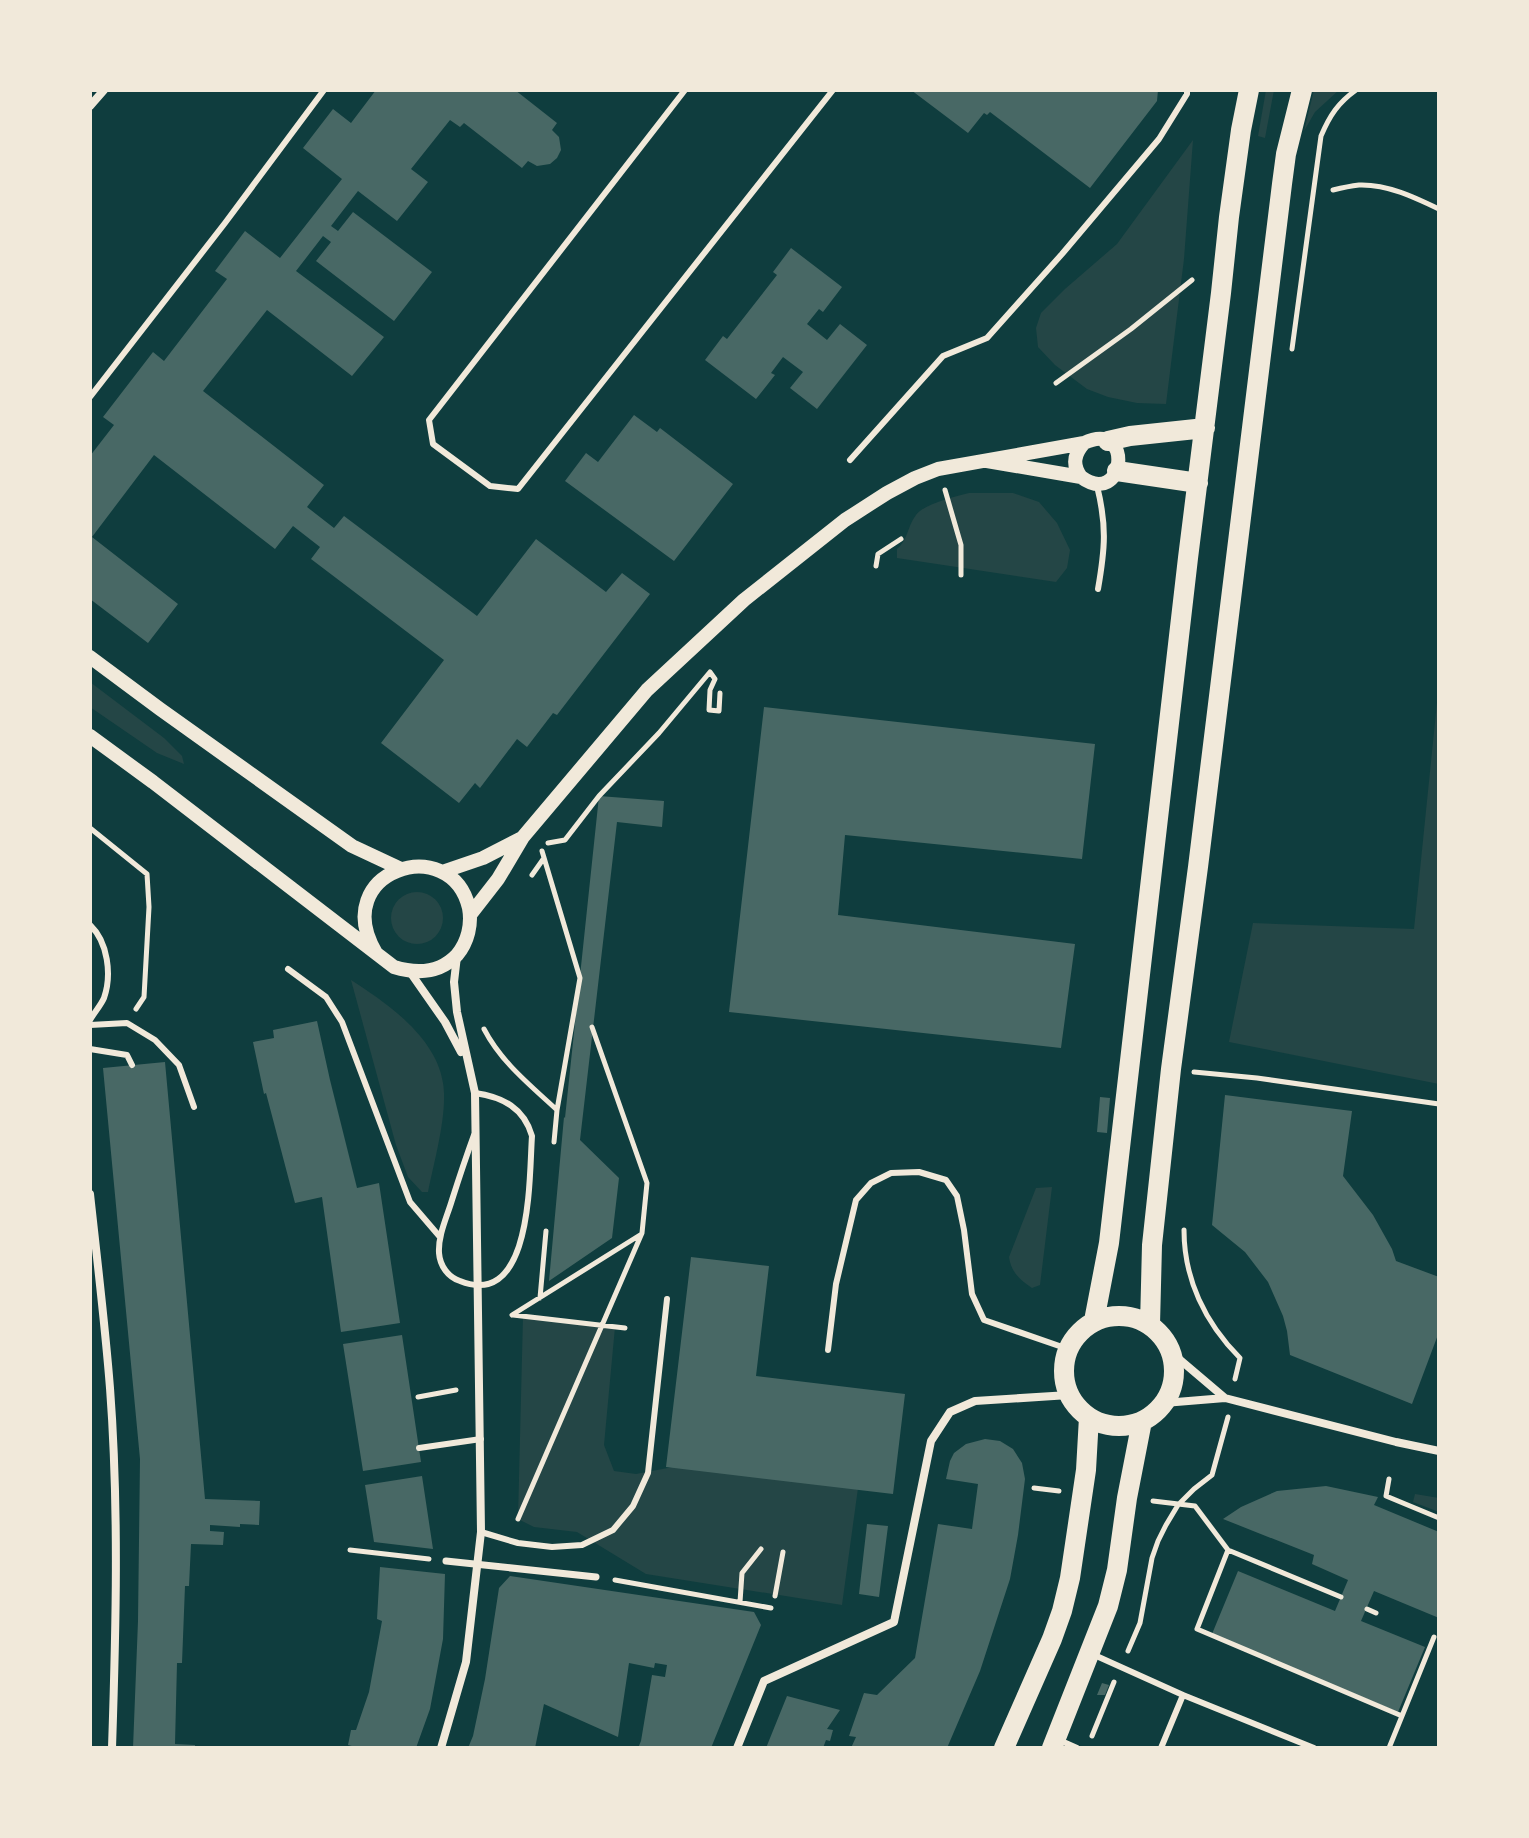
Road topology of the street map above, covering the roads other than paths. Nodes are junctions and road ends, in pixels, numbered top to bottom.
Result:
1 (104, 90) edge
2 (324, 90) edge
3 (685, 90) edge
4 (833, 90) edge
5 (1187, 90) edge
6 (1249, 90) edge
7 (1302, 90) edge
8 (90, 106) edge
9 (90, 397) edge
10 (1205, 428) junction
11 (1108, 441) junction
12 (1084, 443) junction
13 (850, 460) dead end
14 (987, 461) junction
15 (1117, 471) junction
16 (1081, 477) junction
17 (1096, 483) junction
18 (1198, 483) junction
19 (1098, 589) dead end
20 (90, 657) edge
21 (90, 736) edge
22 (523, 837) junction
23 (399, 868) junction
24 (442, 872) junction
25 (470, 915) junction
26 (90, 925) edge
27 (376, 953) junction
28 (457, 955) junction
29 (288, 969) dead end
30 (410, 972) junction
31 (90, 1022) edge
32 (90, 1049) edge
33 (467, 1062) junction
34 (132, 1065) dead end
35 (475, 1093) junction
36 (194, 1107) dead end
37 (476, 1128) junction
38 (90, 1194) edge
39 (440, 1237) junction
40 (479, 1285) junction
41 (667, 1299) dead end
42 (1094, 1321) junction
43 (1150, 1325) junction
44 (1068, 1349) junction
45 (828, 1350) dead end
46 (1172, 1353) junction
47 (1069, 1395) junction
48 (1225, 1398) junction
49 (1164, 1403) junction
50 (1089, 1417) junction
51 (1142, 1421) junction
52 (481, 1439) junction
53 (419, 1448) dead end
54 (1439, 1451) edge
55 (481, 1532) junction
56 (446, 1561) road end
57 (477, 1564) junction
58 (596, 1577) road end
59 (1091, 1653) junction
60 (1183, 1695) junction
61 (1054, 1743) edge
62 (112, 1748) edge
63 (441, 1748) edge
64 (737, 1748) edge
65 (1004, 1748) edge
66 (1077, 1748) edge
67 (1161, 1748) edge
68 (1314, 1748) edge

1 - 8 street
2 - 9 lane
3 - 4 lane
5 - 13 lane
6 - 10 main road
7 - 43 main road
10 - 11 main road
10 - 18 main road
11 - 12 street
11 - 15 street
12 - 14 street
12 - 16 street
14 - 16 street
14 - 22 street
15 - 17 street
15 - 18 main road
16 - 17 street
17 - 19 lane
18 - 42 main road
20 - 23 street
21 - 27 street
22 - 24 street
22 - 25 street
23 - 24 street
23 - 27 street
24 - 25 street
25 - 28 street
26 - 31 lane
27 - 30 street
28 - 30 street
28 - 33 street
29 - 39 lane
30 - 33 street
31 - 36 lane
32 - 34 lane
33 - 35 street
35 - 37 street
35 - 40 lane
37 - 39 lane
37 - 40 street
38 - 62 street
39 - 40 lane
40 - 52 street
41 - 55 lane
42 - 43 main road
42 - 44 main road
43 - 46 main road
44 - 45 lane
44 - 47 main road
46 - 48 street
46 - 49 main road
47 - 50 main road
47 - 64 street
48 - 49 street
48 - 54 street
49 - 51 main road
50 - 51 main road
50 - 65 main road
51 - 59 main road
52 - 53 lane
52 - 55 street
55 - 57 street
56 - 57 street
57 - 58 street
57 - 63 street
59 - 60 lane
59 - 61 main road
60 - 67 lane
60 - 68 lane
61 - 66 lane

